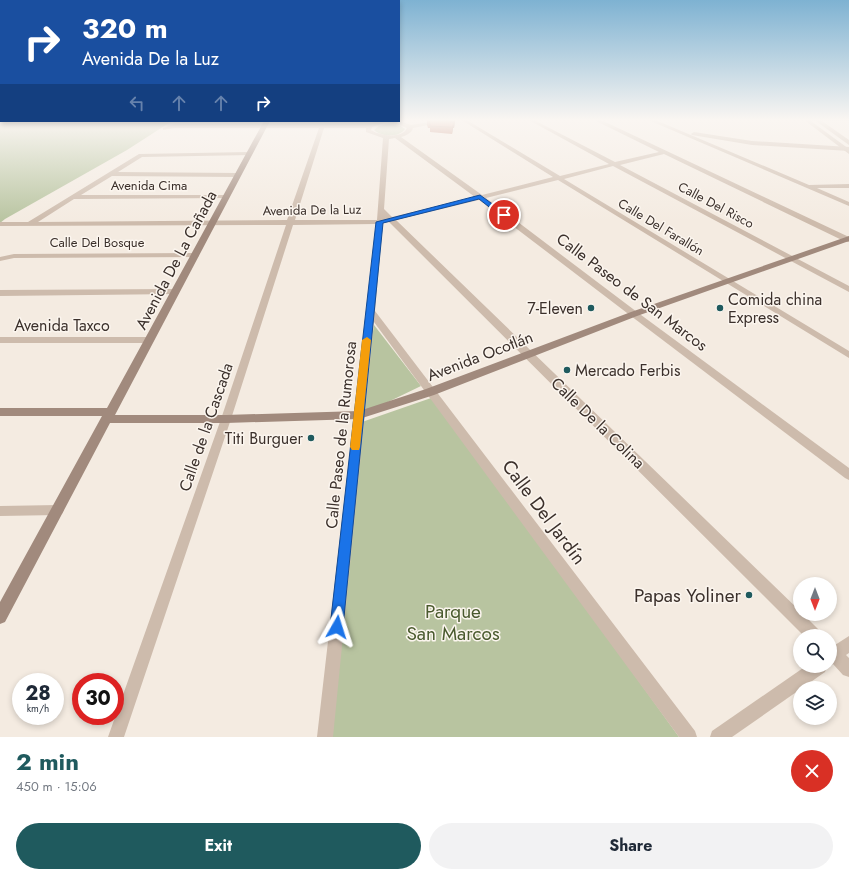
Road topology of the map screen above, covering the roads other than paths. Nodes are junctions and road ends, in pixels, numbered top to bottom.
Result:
1 (313, 153) edge
2 (389, 153) edge
3 (416, 153) edge
4 (518, 153) edge
5 (594, 153) edge
6 (658, 153) edge
7 (667, 153) edge
8 (730, 153) edge
9 (249, 154) joint
10 (614, 164) junction
11 (109, 174) junction
12 (238, 174) junction
13 (558, 178) junction
14 (806, 186) junction
15 (849, 186) edge
16 (226, 197) junction
17 (480, 197) junction
18 (72, 198) junction
19 (849, 204) edge
20 (385, 220) junction
21 (31, 223) junction
22 (212, 223) junction
23 (291, 223) junction
24 (0, 224) edge
25 (848, 239) edge
26 (195, 255) junction
27 (790, 258) junction
28 (0, 259) edge
29 (726, 281) junction
30 (849, 289) edge
31 (175, 292) junction
32 (0, 293) edge
33 (370, 310) junction
34 (634, 314) junction
35 (0, 340) edge
36 (149, 340) junction
37 (529, 354) junction
38 (849, 355) edge
39 (430, 392) junction
40 (0, 412) edge
41 (359, 415) junction
42 (109, 416) junction
43 (226, 419) junction
44 (849, 475) edge
45 (58, 510) junction
46 (0, 511) edge
47 (0, 618) edge
48 (809, 629) edge
49 (849, 644) edge
50 (837, 651) edge
51 (837, 658) edge
52 (849, 669) edge
53 (809, 673) edge
54 (116, 737) edge
55 (325, 737) edge
56 (689, 737) edge
57 (718, 737) edge

1 - 23 street, Calle de la Cascada
2 - 20 street, Calle Paseo de la Rumorosa
3 - 17 street, Calle Paseo de San Marcos
4 - 13 street, Calle Del Farallón
5 - 10 street, Calle Del Risco
6 - 10 street, Avenida De la Luz
7 - 25 street
8 - 14 street
9 - 11 street
9 - 12 main road, Avenida De La Cañada
10 - 13 street, Avenida De la Luz
10 - 27 street, Calle Del Risco
11 - 12 street
11 - 18 street
12 - 16 main road, Avenida De La Cañada
13 - 17 street, Avenida De la Luz
13 - 29 street, Calle Del Farallón
14 - 15 street
14 - 19 street
16 - 18 street, Avenida Cima
16 - 22 main road, Avenida De La Cañada
17 - 20 street, Avenida De la Luz
17 - 34 street, Calle Paseo de San Marcos
18 - 21 street
20 - 23 street, Avenida De la Luz
20 - 33 street, Calle Paseo de la Rumorosa
20 - 37 street, Calle De la Colina
21 - 22 street, Avenida De la Luz
21 - 24 street, Avenida De la Luz
22 - 23 street, Avenida De la Luz
22 - 26 main road, Avenida De La Cañada
23 - 43 street, Calle de la Cascada
25 - 27 main road, Avenida Ocotlán
26 - 28 street, Calle Del Bosque
26 - 31 main road, Avenida De La Cañada
27 - 29 main road, Avenida Ocotlán
27 - 30 street, Calle Del Risco
29 - 34 main road, Avenida Ocotlán
29 - 38 street, Calle Del Farallón
31 - 32 street
31 - 36 main road, Avenida De La Cañada
33 - 39 street, Calle Del Jardín
33 - 41 street, Calle Paseo de la Rumorosa
34 - 37 main road, Avenida Ocotlán
34 - 44 street, Calle Paseo de San Marcos
35 - 36 street, Avenida Taxco
36 - 42 main road, Avenida De La Cañada
37 - 39 main road, Avenida Ocotlán
37 - 48 street, Calle De la Colina
39 - 41 main road, Avenida Ocotlán
39 - 56 street, Calle Del Jardín
40 - 42 main road, Avenida Ocotlán
41 - 43 main road, Avenida Ocotlán
41 - 55 street, Calle Paseo de la Rumorosa
42 - 43 main road, Avenida Ocotlán
42 - 45 main road, Avenida De La Cañada
43 - 54 street, Calle de la Cascada
45 - 46 street
45 - 47 main road, Avenida De La Cañada
49 - 50 street
51 - 52 street
53 - 57 street

